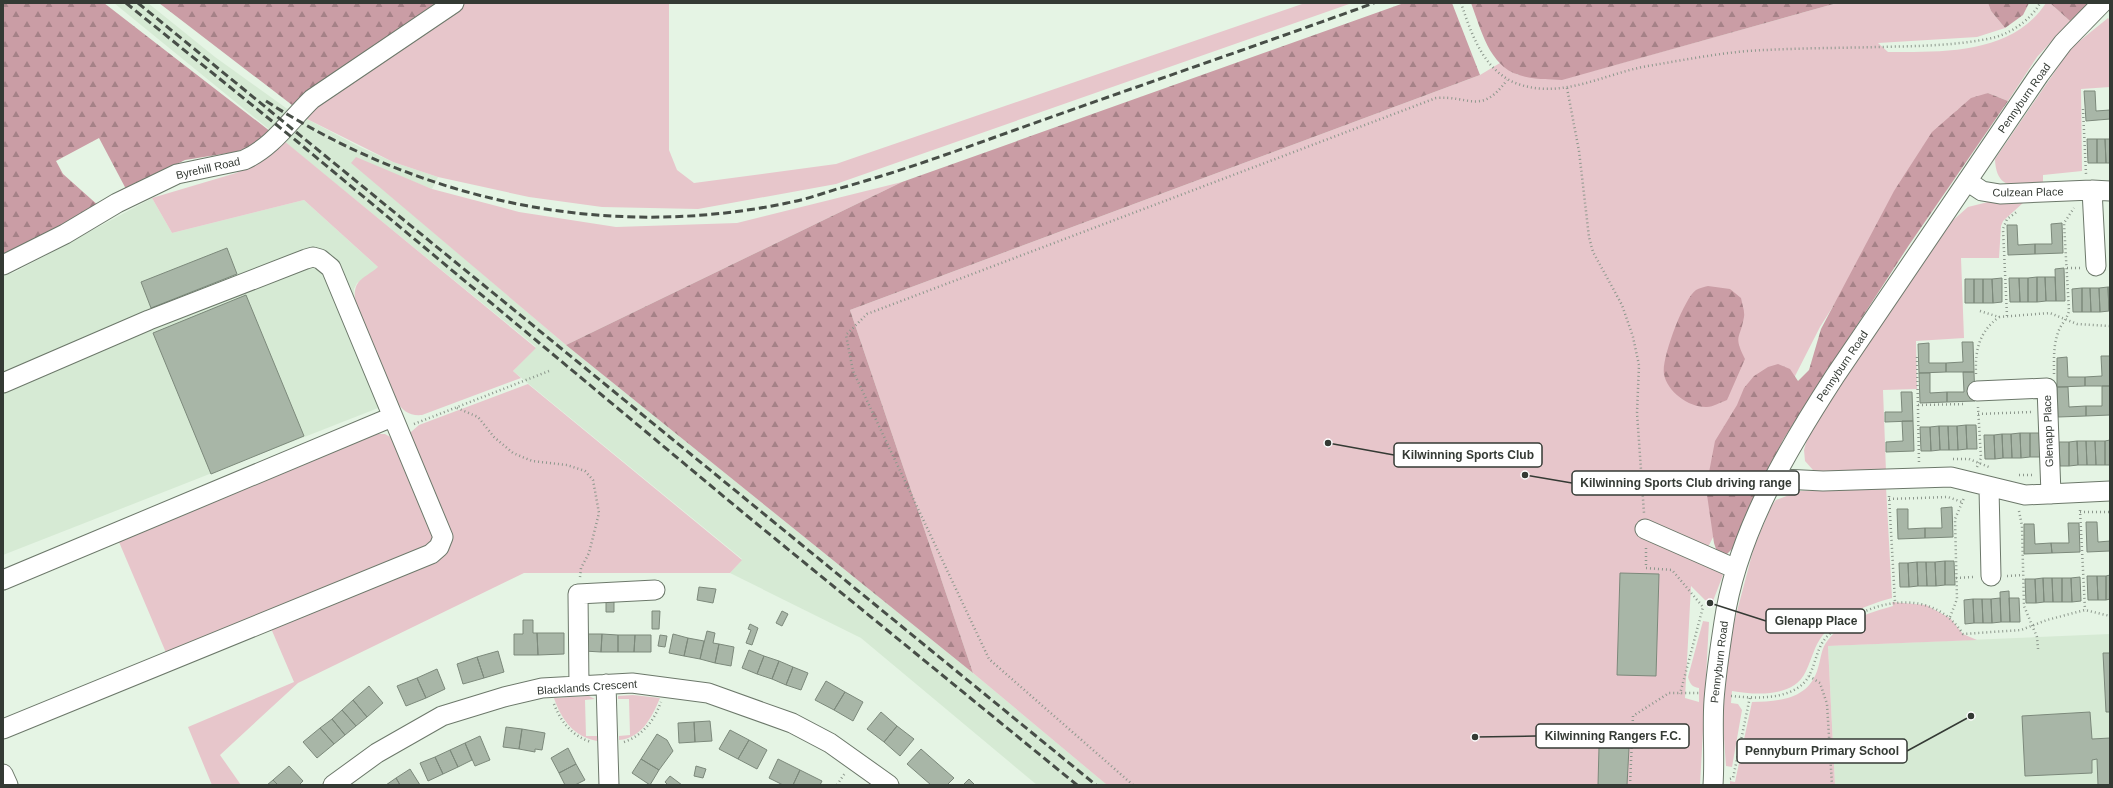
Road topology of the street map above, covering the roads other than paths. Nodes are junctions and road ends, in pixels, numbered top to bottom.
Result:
1 (454, 3) edge
2 (2102, 3) edge
3 (1967, 181) junction
4 (2096, 190) edge
5 (3, 265) edge
6 (2096, 266) dead end
7 (3, 383) edge
8 (1974, 397) road end
9 (395, 424) junction
10 (1775, 476) junction
11 (1990, 488) junction
12 (2110, 491) edge
13 (2051, 494) junction
14 (1645, 529) road end
15 (1736, 569) junction
16 (1991, 576) dead end
17 (3, 580) edge
18 (655, 590) dead end
19 (606, 684) junction
20 (579, 686) junction
21 (3, 729) edge
22 (3, 774) edge
23 (1713, 782) edge
24 (8, 785) edge
25 (333, 785) edge
26 (609, 785) edge
27 (889, 785) edge

1 - 5 street, Byrehill Road
2 - 3 street, Pennyburn Road
3 - 4 street, Culzean Place
3 - 10 street, Pennyburn Road
4 - 6 street
7 - 9 street
8 - 13 street, Glenapp Place
9 - 17 street
9 - 21 street
10 - 11 street
10 - 15 street, Pennyburn Road
11 - 13 street
11 - 16 street
12 - 13 street
14 - 15 street
15 - 23 street, Pennyburn Road
18 - 20 street
19 - 20 street, Blacklands Crescent
19 - 26 street
19 - 27 street, Blacklands Crescent
20 - 25 street, Blacklands Crescent
22 - 24 street

